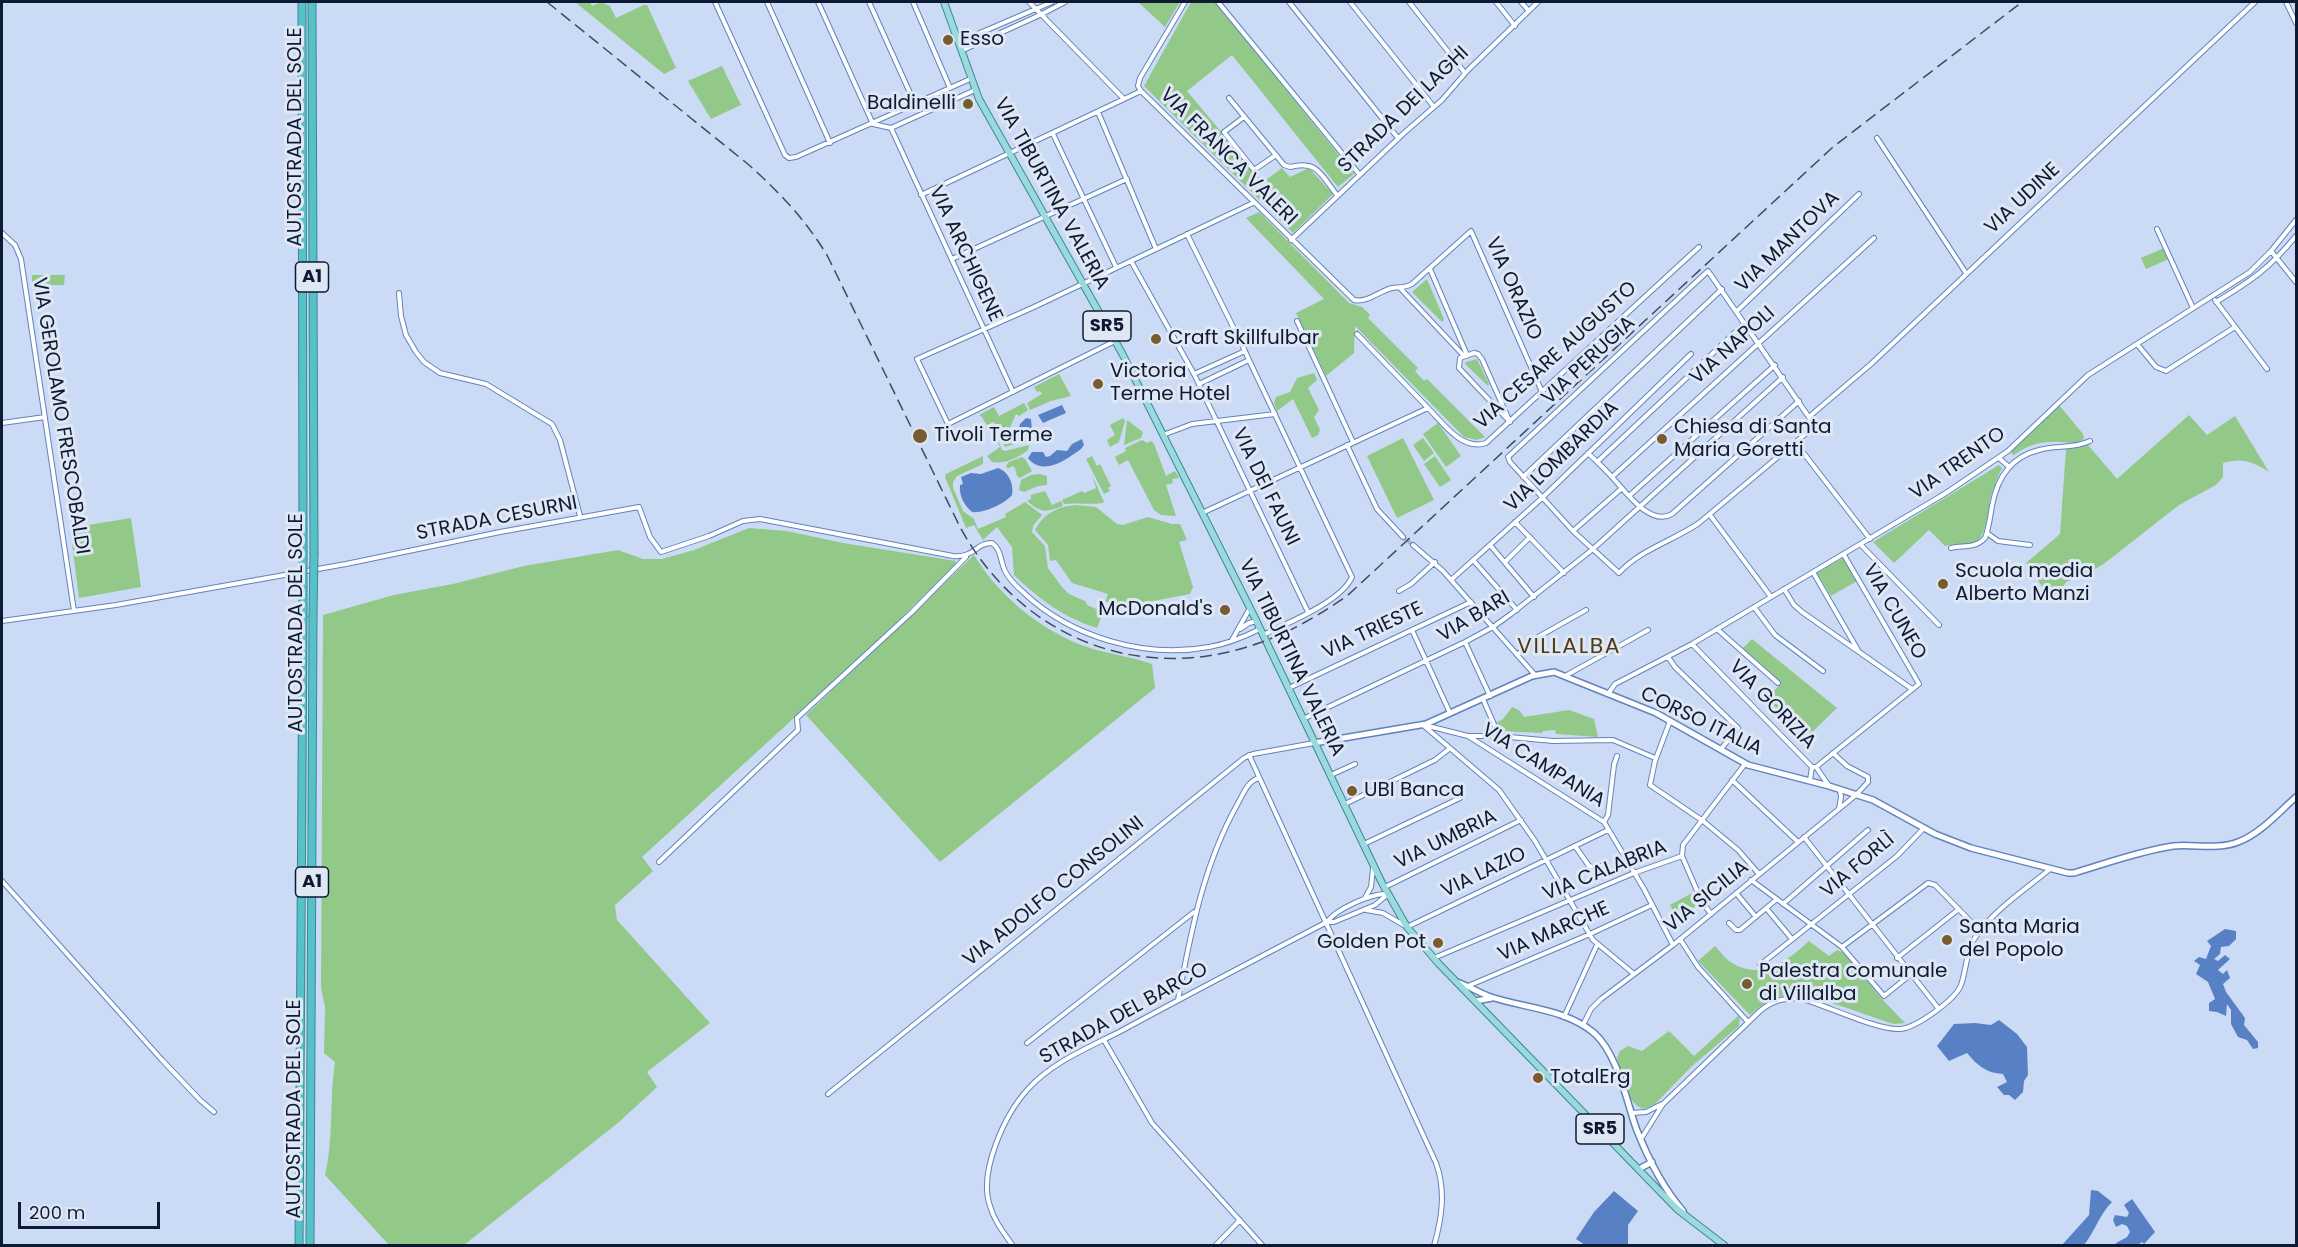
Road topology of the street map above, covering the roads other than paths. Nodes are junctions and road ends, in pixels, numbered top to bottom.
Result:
1 (302, 2) edge
2 (312, 2) edge
3 (715, 2) edge
4 (767, 2) edge
5 (818, 2) edge
6 (869, 2) edge
7 (913, 2) edge
8 (944, 2) edge
9 (1029, 2) edge
10 (1052, 2) edge
11 (1065, 2) edge
12 (1185, 2) edge
13 (1218, 2) edge
14 (1289, 2) edge
15 (1350, 2) edge
16 (1409, 2) edge
17 (1496, 2) edge
18 (1521, 2) edge
19 (1538, 2) edge
20 (2255, 2) edge
21 (2286, 2) edge
22 (1037, 9) junction
23 (1529, 11) junction
24 (1042, 14) junction
25 (2296, 23) edge
26 (1515, 26) junction
27 (958, 43) junction
28 (960, 51) junction
29 (1465, 73) junction
30 (1140, 78) junction
31 (970, 79) junction
32 (950, 88) junction
33 (975, 90) junction
34 (1141, 91) junction
35 (1130, 96) junction
36 (1229, 98) dead end
37 (1124, 99) junction
38 (915, 104) junction
39 (1434, 107) junction
40 (1098, 112) junction
41 (1244, 117) junction
42 (873, 124) junction
43 (891, 128) junction
44 (1053, 134) junction
45 (1398, 138) junction
46 (1877, 138) dead end
47 (830, 142) junction
48 (1009, 153) junction
49 (1276, 155) junction
50 (1359, 174) junction
51 (1126, 179) junction
52 (1859, 194) dead end
53 (921, 195) junction
54 (1337, 195) junction
55 (1084, 198) junction
56 (1253, 203) junction
57 (1044, 218) junction
58 (2296, 220) edge
59 (2157, 229) dead end
60 (2, 233) edge
61 (1187, 234) junction
62 (2296, 236) edge
63 (1874, 238) dead end
64 (1291, 240) junction
65 (1699, 247) dead end
66 (1156, 249) junction
67 (2271, 251) junction
68 (2278, 259) junction
69 (952, 260) junction
70 (1131, 261) junction
71 (1116, 267) junction
72 (1430, 269) junction
73 (1966, 273) junction
74 (2296, 282) edge
75 (1082, 283) junction
76 (1400, 288) junction
77 (1722, 289) junction
78 (399, 293) dead end
79 (2212, 296) junction
80 (2216, 302) junction
81 (2193, 308) junction
82 (1737, 311) junction
83 (1297, 321) dead end
84 (1745, 323) junction
85 (2235, 327) junction
86 (984, 329) junction
87 (1358, 334) dead end
88 (1115, 341) junction
89 (1758, 342) junction
90 (2137, 344) junction
91 (1245, 351) junction
92 (1691, 354) dead end
93 (1465, 355) junction
94 (1249, 360) junction
95 (1774, 365) junction
96 (2267, 369) dead end
97 (1194, 374) junction
98 (1783, 377) junction
99 (1199, 384) junction
100 (1496, 389) junction
101 (1013, 392) junction
102 (1542, 392) junction
103 (1484, 395) junction
104 (1799, 401) junction
105 (1428, 408) junction
106 (1275, 414) junction
107 (1810, 416) junction
108 (45, 417) junction
109 (1216, 420) junction
110 (1510, 422) junction
111 (2, 423) edge
112 (1162, 435) junction
113 (2090, 441) dead end
114 (1353, 442) junction
115 (1795, 442) junction
116 (1347, 445) junction
117 (1588, 453) junction
118 (1999, 458) junction
119 (1597, 462) junction
120 (2008, 466) junction
121 (1300, 468) junction
122 (1523, 477) junction
123 (1612, 477) junction
124 (1622, 488) junction
125 (1251, 491) junction
126 (1629, 496) junction
127 (1542, 498) junction
128 (1639, 506) junction
129 (1202, 514) junction
130 (1710, 514) junction
131 (580, 516) junction
132 (1515, 522) junction
133 (1573, 531) junction
134 (1987, 533) junction
135 (1403, 537) tunnel mouth
136 (1530, 537) junction
137 (1870, 539) junction
138 (1413, 545) tunnel mouth
139 (1490, 545) junction
140 (1861, 545) junction
141 (2030, 545) dead end
142 (1951, 548) dead end
143 (1593, 549) junction
144 (1844, 555) junction
145 (966, 557) junction
146 (1473, 560) junction
147 (1435, 562) junction
148 (1504, 562) junction
149 (1813, 572) junction
150 (1564, 573) junction
151 (1451, 580) junction
152 (1784, 589) junction
153 (1399, 591) dead end
154 (1534, 597) junction
155 (1771, 597) junction
156 (1471, 602) junction
157 (1754, 607) junction
158 (1250, 609) junction
159 (1517, 610) junction
160 (1586, 610) dead end
161 (74, 611) junction
162 (1308, 612) junction
163 (2, 621) edge
164 (1257, 621) junction
165 (1939, 625) dead end
166 (1493, 627) junction
167 (1717, 628) junction
168 (1412, 630) junction
169 (1648, 630) dead end
170 (1237, 632) junction
171 (1262, 632) junction
172 (1232, 641) junction
173 (1465, 642) junction
174 (1692, 644) junction
175 (1517, 655) junction
176 (1861, 655) junction
177 (1668, 657) junction
178 (1426, 661) junction
179 (1823, 671) dead end
180 (1535, 675) junction
181 (1564, 676) junction
182 (1778, 683) dead end
183 (1288, 688) junction
184 (1912, 689) junction
185 (1608, 694) junction
186 (1490, 696) junction
187 (1483, 699) junction
188 (1450, 714) junction
189 (1303, 720) junction
190 (1671, 721) junction
191 (1423, 725) junction
192 (1468, 736) junction
193 (1499, 736) junction
194 (1314, 744) junction
195 (1449, 748) junction
196 (1721, 750) junction
197 (1833, 753) junction
198 (1249, 755) junction
199 (1617, 756) dead end
200 (1656, 758) junction
201 (1354, 764) dead end
202 (1745, 764) junction
203 (1814, 767) junction
204 (1330, 776) junction
205 (1259, 778) junction
206 (1732, 780) junction
207 (1810, 780) junction
208 (1830, 786) junction
209 (1839, 789) junction
210 (1856, 795) junction
211 (2296, 797) edge
212 (1460, 798) dead end
213 (1344, 805) junction
214 (1839, 808) junction
215 (1521, 820) junction
216 (1703, 820) junction
217 (1604, 822) junction
218 (1924, 828) junction
219 (1608, 830) junction
220 (1868, 830) dead end
221 (1804, 837) junction
222 (1798, 842) junction
223 (1364, 844) junction
224 (1575, 846) junction
225 (1682, 856) junction
226 (1547, 860) junction
227 (659, 862) dead end
228 (1372, 862) junction
229 (1604, 865) dead end
230 (1826, 866) junction
231 (2050, 868) junction
232 (1634, 873) junction
233 (1759, 874) junction
234 (1751, 880) junction
235 (2, 881) edge
236 (1386, 891) junction
237 (1736, 893) junction
238 (1848, 894) junction
239 (1364, 899) junction
240 (1777, 899) junction
241 (1569, 901) junction
242 (1783, 904) junction
243 (1652, 905) junction
244 (1766, 908) junction
245 (1959, 909) junction
246 (1361, 910) junction
247 (1195, 912) junction
248 (1711, 914) junction
249 (1756, 916) junction
250 (1327, 922) junction
251 (1730, 923) dead end
252 (1810, 924) junction
253 (1872, 924) junction
254 (1407, 927) junction
255 (1980, 931) junction
256 (1590, 934) junction
257 (1680, 939) junction
258 (1792, 939) junction
259 (1597, 945) junction
260 (1673, 945) junction
261 (1842, 947) junction
262 (1433, 958) junction
263 (1898, 958) junction
264 (1760, 965) dead end
265 (1920, 967) dead end
266 (1634, 974) junction
267 (1910, 974) junction
268 (1456, 982) junction
269 (1468, 986) junction
270 (1486, 995) junction
271 (1494, 998) junction
272 (1178, 1000) junction
273 (1476, 1001) junction
274 (1938, 1008) junction
275 (1485, 1011) junction
276 (1564, 1017) junction
277 (1748, 1022) junction
278 (1583, 1025) junction
279 (1104, 1040) junction
280 (1027, 1043) dead end
281 (828, 1094) dead end
282 (1663, 1104) junction
283 (214, 1112) dead end
284 (1631, 1113) junction
285 (1635, 1123) junction
286 (1648, 1124) junction
287 (1641, 1139) junction
288 (1652, 1161) junction
289 (1639, 1169) junction
290 (1240, 1220) junction
291 (1695, 1223) junction
292 (300, 1245) edge
293 (310, 1245) edge
294 (1013, 1245) edge
295 (1215, 1245) edge
296 (1263, 1245) edge
297 (1434, 1245) edge
298 (1725, 1245) edge

1 - 292 highway, AUTOSTRADA DEL SOLE / A1, bridge
2 - 293 highway, AUTOSTRADA DEL SOLE / A1, bridge
3 - 47 street
4 - 47 street
5 - 42 street
6 - 38 street
7 - 32 street
8 - 27 main road, VIA TIBURTINA VALERIA / SR5
9 - 22 street
10 - 22 street
11 - 24 street
12 - 30 street, VIA FRANCA VALERI
13 - 50 street
14 - 45 street
15 - 39 street
16 - 29 street
17 - 26 street
18 - 23 street
19 - 23 street, STRADA DEI LAGHI
20 - 73 street, VIA UDINE
21 - 25 street
22 - 24 street
22 - 27 street
23 - 26 street, STRADA DEI LAGHI
24 - 28 street
24 - 37 street
26 - 29 street, STRADA DEI LAGHI
27 - 28 main road, VIA TIBURTINA VALERIA / SR5
28 - 31 main road, VIA TIBURTINA VALERIA / SR5
29 - 39 street, STRADA DEI LAGHI
30 - 34 street, VIA FRANCA VALERI
30 - 35 street
31 - 32 street
31 - 33 main road, VIA TIBURTINA VALERIA / SR5
32 - 38 street
33 - 43 street
33 - 48 main road, VIA TIBURTINA VALERIA / SR5
34 - 35 street
34 - 56 street, VIA FRANCA VALERI
35 - 37 street
36 - 41 street
37 - 40 street
38 - 42 street
39 - 45 street, STRADA DEI LAGHI
40 - 44 street
40 - 51 street
41 - 49 street
41 - 49 street
42 - 43 street
42 - 47 street
43 - 53 street, VIA ARCHIGENE
44 - 48 street
44 - 55 street
45 - 50 street, STRADA DEI LAGHI
46 - 73 street
48 - 53 street
48 - 57 main road, VIA TIBURTINA VALERIA / SR5
49 - 54 street
50 - 54 street, STRADA DEI LAGHI
51 - 55 street
51 - 66 street
52 - 82 street, VIA MANTOVA
53 - 69 street, VIA ARCHIGENE
54 - 64 street, STRADA DEI LAGHI
55 - 57 street
55 - 71 street
56 - 61 street
56 - 64 street, VIA FRANCA VALERI
57 - 69 street
57 - 75 main road, VIA TIBURTINA VALERIA / SR5
58 - 67 street, VIA TRENTO
59 - 81 street
60 - 108 street, VIA GEROLAMO FRESCOBALDI
61 - 66 street
61 - 91 street
62 - 68 street
63 - 89 street, VIA NAPOLI
64 - 76 street, VIA FRANCA VALERI
65 - 102 street, VIA CESARE AUGUSTO
66 - 70 street
67 - 68 street
67 - 79 street, VIA TRENTO
68 - 74 street
68 - 80 street
69 - 86 street, VIA ARCHIGENE
70 - 71 street
70 - 97 street, VIA DEI FAUNI
71 - 75 street
72 - 76 street
72 - 93 street
72 - 102 street, VIA ORAZIO
73 - 107 street, VIA UDINE
75 - 86 street
75 - 88 main road, VIA TIBURTINA VALERIA / SR5
76 - 93 street
77 - 82 street
77 - 122 street
77 - 122 street, VIA PERUGIA
78 - 131 street
79 - 80 street
79 - 81 street, VIA TRENTO
80 - 85 street
81 - 90 street, VIA TRENTO
82 - 84 street
83 - 114 street
84 - 89 street
84 - 119 street
85 - 90 street
85 - 96 street
86 - 101 street, VIA ARCHIGENE
86 - 101 street
87 - 105 street, VIA CESARE AUGUSTO
88 - 101 street
88 - 112 main road, VIA TIBURTINA VALERIA / SR5
89 - 95 street
89 - 123 street, VIA NAPOLI
90 - 118 street, VIA TRENTO
91 - 94 street
91 - 97 street
92 - 117 street, VIA LOMBARDIA
93 - 100 street
93 - 103 street
94 - 99 street
94 - 106 street
95 - 98 street
95 - 126 street
97 - 99 street, VIA DEI FAUNI
98 - 104 street
98 - 128 street, VIA BARI
99 - 109 street, VIA DEI FAUNI
100 - 103 street
100 - 110 street
102 - 110 street, VIA CESARE AUGUSTO
103 - 110 street
104 - 107 street
104 - 128 street
105 - 110 street, VIA CESARE AUGUSTO
105 - 114 street
106 - 109 street
106 - 121 street
107 - 115 street
108 - 111 street
108 - 161 street, VIA GEROLAMO FRESCOBALDI
109 - 112 street
109 - 125 street, VIA DEI FAUNI
112 - 129 main road, VIA TIBURTINA VALERIA / SR5
113 - 120 street
114 - 116 street
115 - 130 street
115 - 137 street
116 - 121 street
116 - 135 street
117 - 119 street
117 - 127 street, VIA LOMBARDIA
118 - 120 street
118 - 137 street, VIA TRENTO
119 - 123 street
120 - 134 street
121 - 125 street
121 - 162 street
122 - 127 street, VIA PERUGIA
123 - 124 street
124 - 126 street
124 - 133 street
125 - 129 street
125 - 162 street, VIA DEI FAUNI
126 - 128 street
127 - 132 street, VIA LOMBARDIA
127 - 133 street, VIA PERUGIA
128 - 143 street, VIA BARI
129 - 158 main road, VIA TIBURTINA VALERIA / SR5
130 - 143 street, VIA PERUGIA
130 - 155 street
131 - 145 street, STRADA CESURNI
131 - 161 street, STRADA CESURNI
132 - 136 street
132 - 139 street, VIA LOMBARDIA
133 - 143 street, VIA PERUGIA
134 - 141 street
134 - 142 street
136 - 148 street
136 - 150 street
137 - 140 street, VIA TRENTO
138 - 147 street
139 - 146 street, VIA LOMBARDIA
139 - 148 street
140 - 144 street, VIA TRENTO
140 - 165 street
143 - 150 street, VIA BARI
144 - 149 street, VIA TRENTO
144 - 184 street, VIA CUNEO
145 - 172 street
145 - 227 street
146 - 151 street, VIA LOMBARDIA
146 - 159 street
147 - 151 street
147 - 153 street
148 - 154 street
149 - 152 street, VIA TRENTO
149 - 176 street
150 - 154 street, VIA BARI
151 - 156 street
152 - 155 street, VIA TRENTO
152 - 176 street
154 - 159 street, VIA BARI
155 - 157 street, VIA TRENTO
156 - 166 street
156 - 168 street, VIA TRIESTE
157 - 167 street, VIA TRENTO
157 - 179 street
158 - 164 main road, VIA TIBURTINA VALERIA / SR5
158 - 170 street
159 - 166 street, VIA BARI
160 - 175 street
161 - 163 street, STRADA CESURNI
162 - 171 street
164 - 170 street
164 - 171 main road, VIA TIBURTINA VALERIA / SR5
166 - 173 street, VIA BARI
166 - 175 street
167 - 174 street, VIA TRENTO
167 - 182 street
168 - 178 street
168 - 183 street, VIA TRIESTE
169 - 181 street
170 - 172 street
171 - 172 street
171 - 183 main road, VIA TIBURTINA VALERIA / SR5
173 - 178 street, VIA BARI
173 - 186 street
174 - 177 street, VIA TRENTO
174 - 203 street, VIA GORIZIA
175 - 180 street
176 - 184 street
177 - 185 street, VIA TRENTO
177 - 196 street
178 - 188 street
178 - 189 street, VIA BARI
180 - 181 street, CORSO ITALIA
180 - 186 street, CORSO ITALIA
181 - 185 street, CORSO ITALIA
183 - 189 main road, VIA TIBURTINA VALERIA / SR5
184 - 197 street
185 - 190 street, CORSO ITALIA
186 - 187 street, CORSO ITALIA
187 - 188 street, CORSO ITALIA
187 - 193 street
188 - 191 street, CORSO ITALIA
189 - 194 main road, VIA TIBURTINA VALERIA / SR5
190 - 196 street, CORSO ITALIA
190 - 200 street
191 - 192 street, VIA CAMPANIA
191 - 194 street, CORSO ITALIA
191 - 195 street
192 - 193 street
192 - 217 street, VIA CAMPANIA
193 - 200 street
194 - 198 street, VIA ADOLFO CONSOLINI
194 - 204 main road, VIA TIBURTINA VALERIA / SR5
195 - 213 street
195 - 215 street
196 - 202 street, CORSO ITALIA
197 - 203 street
197 - 210 street
198 - 205 street
198 - 281 street, VIA ADOLFO CONSOLINI
199 - 217 street
200 - 216 street
201 - 204 street
202 - 206 street, VIA CALABRIA
202 - 207 street, CORSO ITALIA
203 - 207 street
203 - 208 street, VIA GORIZIA
204 - 213 main road, VIA TIBURTINA VALERIA / SR5
205 - 247 street
205 - 250 street
206 - 216 street, VIA CALABRIA
206 - 222 street
207 - 208 street, CORSO ITALIA
208 - 209 street, CORSO ITALIA
209 - 210 street, CORSO ITALIA
209 - 214 street
210 - 214 street, VIA SICILIA
210 - 218 street, CORSO ITALIA
211 - 231 street, CORSO ITALIA
212 - 223 street
213 - 223 main road, VIA TIBURTINA VALERIA / SR5
214 - 221 street, VIA SICILIA
215 - 226 street
215 - 236 street, VIA UMBRIA
216 - 225 street, VIA CALABRIA
216 - 233 street
217 - 219 street, VIA CAMPANIA
218 - 231 street, CORSO ITALIA
218 - 238 street, VIA FORLÌ
219 - 224 street, VIA LAZIO
219 - 232 street, VIA CAMPANIA
220 - 230 street
221 - 222 street, VIA SICILIA
221 - 230 street
222 - 233 street, VIA SICILIA
223 - 228 main road, VIA TIBURTINA VALERIA / SR5
224 - 226 street, VIA LAZIO
224 - 229 street
225 - 232 street, VIA CALABRIA
225 - 248 street
226 - 241 street
226 - 254 street, VIA LAZIO
228 - 236 main road, VIA TIBURTINA VALERIA / SR5
228 - 239 street
230 - 238 street
230 - 242 street
231 - 255 street
232 - 241 street, VIA CALABRIA
232 - 243 street, VIA CAMPANIA
233 - 234 street, VIA SICILIA
234 - 237 street, VIA SICILIA
234 - 240 street
235 - 283 street
236 - 239 street, STRADA DEL BARCO
236 - 246 street, STRADA DEL BARCO
236 - 254 main road, VIA TIBURTINA VALERIA / SR5
237 - 248 street, VIA SICILIA
237 - 249 street
238 - 252 street, VIA FORLÌ
238 - 253 street
239 - 250 street, STRADA DEL BARCO
240 - 242 street
240 - 244 street
241 - 256 street
241 - 262 street, VIA CALABRIA
242 - 252 street
243 - 256 street, VIA MARCHE
243 - 260 street, VIA CAMPANIA
244 - 249 street
244 - 258 street
245 - 253 street
245 - 255 street
245 - 263 street
246 - 250 street, STRADA DEL BARCO
246 - 254 street
247 - 272 street
247 - 280 street
248 - 257 street, VIA SICILIA
249 - 251 street
250 - 272 street, STRADA DEL BARCO
250 - 297 street
252 - 258 street, VIA FORLÌ
252 - 261 street
253 - 261 street
253 - 263 street
254 - 262 main road, VIA TIBURTINA VALERIA / SR5
255 - 274 street
256 - 259 street
256 - 269 street, VIA MARCHE
257 - 260 street, VIA SICILIA
257 - 277 street
258 - 264 street, VIA FORLÌ
259 - 266 street
259 - 276 street
260 - 266 street, VIA SICILIA
261 - 267 street
262 - 268 main road, VIA TIBURTINA VALERIA / SR5
263 - 267 street
265 - 267 street
266 - 278 street, VIA SICILIA
267 - 274 street
268 - 269 street
268 - 273 main road, VIA TIBURTINA VALERIA / SR5
269 - 270 street
270 - 271 street
270 - 273 street
271 - 273 street
271 - 275 street
271 - 276 street
272 - 279 street, STRADA DEL BARCO
273 - 275 main road, VIA TIBURTINA VALERIA / SR5
274 - 277 street
275 - 289 main road, VIA TIBURTINA VALERIA / SR5
276 - 278 street
277 - 282 street
278 - 284 street
279 - 290 street
279 - 294 street, STRADA DEL BARCO
282 - 284 street
282 - 286 street
284 - 285 street
285 - 286 street
285 - 287 street
286 - 287 street
287 - 288 street
288 - 289 street
288 - 291 street
289 - 291 main road, VIA TIBURTINA VALERIA / SR5
290 - 295 street
290 - 296 street
291 - 298 main road, VIA TIBURTINA VALERIA / SR5

